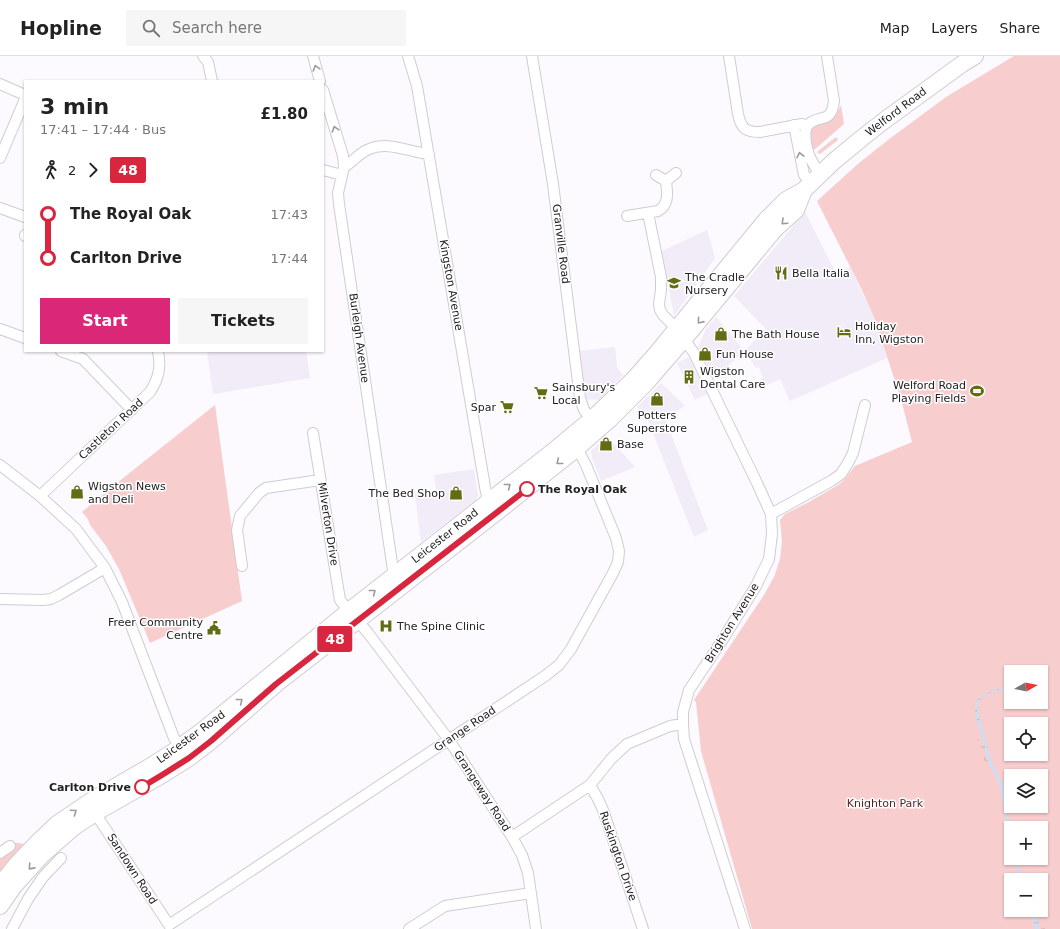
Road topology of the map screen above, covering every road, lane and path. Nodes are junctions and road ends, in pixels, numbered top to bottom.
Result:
1 (203, 56) edge
2 (313, 56) edge
3 (408, 56) edge
4 (532, 56) edge
5 (729, 56) edge
6 (827, 56) edge
7 (965, 59) edge
8 (212, 80) edge
9 (320, 80) edge
10 (0, 84) edge
11 (324, 93) edge
12 (24, 95) edge
13 (24, 101) edge
14 (800, 125) junction
15 (429, 154) junction
16 (0, 158) edge
17 (324, 170) edge
18 (343, 171) junction
19 (676, 173) dead end
20 (656, 175) dead end
21 (666, 181) junction
22 (812, 182) junction
23 (0, 208) edge
24 (648, 213) junction
25 (626, 216) dead end
26 (24, 217) edge
27 (0, 329) edge
28 (680, 334) junction
29 (24, 338) edge
30 (64, 352) edge
31 (158, 352) edge
32 (866, 405) dead end
33 (132, 410) junction
34 (596, 424) junction
35 (314, 433) dead end
36 (577, 448) junction
37 (0, 465) edge
38 (320, 480) junction
39 (40, 496) junction
40 (493, 507) junction
41 (771, 514) junction
42 (242, 566) dead end
43 (105, 568) junction
44 (400, 579) junction
45 (0, 599) edge
46 (353, 616) junction
47 (683, 724) junction
48 (449, 740) junction
49 (185, 752) junction
50 (590, 786) junction
51 (95, 812) junction
52 (512, 837) junction
53 (51, 838) junction
54 (10, 846) dead end
55 (0, 853) edge
56 (61, 858) dead end
57 (0, 885) edge
58 (531, 894) junction
59 (0, 906) edge
60 (169, 925) joint
61 (12, 929) edge
62 (408, 929) edge
63 (536, 929) edge
64 (643, 929) edge
65 (745, 929) edge

1 - 8 street
9 -> 2 street
3 - 15 street, Kingston Avenue
4 - 34 street, Granville Road
5 - 14 street
6 - 14 street
7 - 22 main road, Welford Road
10 - 12 street
18 -> 11 street, Burleigh Avenue
13 - 16 street
22 -> 14 street
14 - 22 street
15 - 18 street
15 - 40 street, Kingston Avenue
17 - 18 street
18 - 44 street, Burleigh Avenue
19 - 21 street
20 - 21 street
21 - 24 street
22 - 28 main road, Leicester Road
23 - 26 street
24 - 25 street
24 - 28 street, Brighton Avenue
27 - 29 street
28 - 34 main road, Leicester Road
28 - 41 street, Brighton Avenue
30 - 33 street
31 - 33 street, Castleton Road
32 - 41 street
33 - 39 street, Castleton Road
34 - 36 main road, Leicester Road
40 -> 34 main road, Leicester Road
35 - 38 street, Milverton Drive
36 -> 40 main road, Leicester Road
36 - 48 street, Grange Road
37 - 39 street
38 - 42 street
38 - 46 street, Milverton Drive
39 - 43 street
40 - 44 main road, Leicester Road
41 - 47 street, Brighton Avenue
43 - 45 street
43 - 49 street
44 - 46 main road, Leicester Road
46 - 48 street, Grangeway Road
46 - 49 main road, Leicester Road
47 - 50 street
47 - 65 street, Brighton Avenue
48 - 52 street, Grangeway Road
48 - 60 street, Grange Road
49 - 51 main road, Leicester Road
53 -> 49 main road, Leicester Road
50 - 52 street
50 - 64 street, Ruskington Drive
51 - 53 main road, Leicester Road
51 - 60 street, Sandown Road
52 - 58 street, Grangeway Road
53 - 57 main road
53 -> 59 main road
54 - 55 street
56 - 61 street
58 - 62 street
58 - 63 street, Grangeway Road

